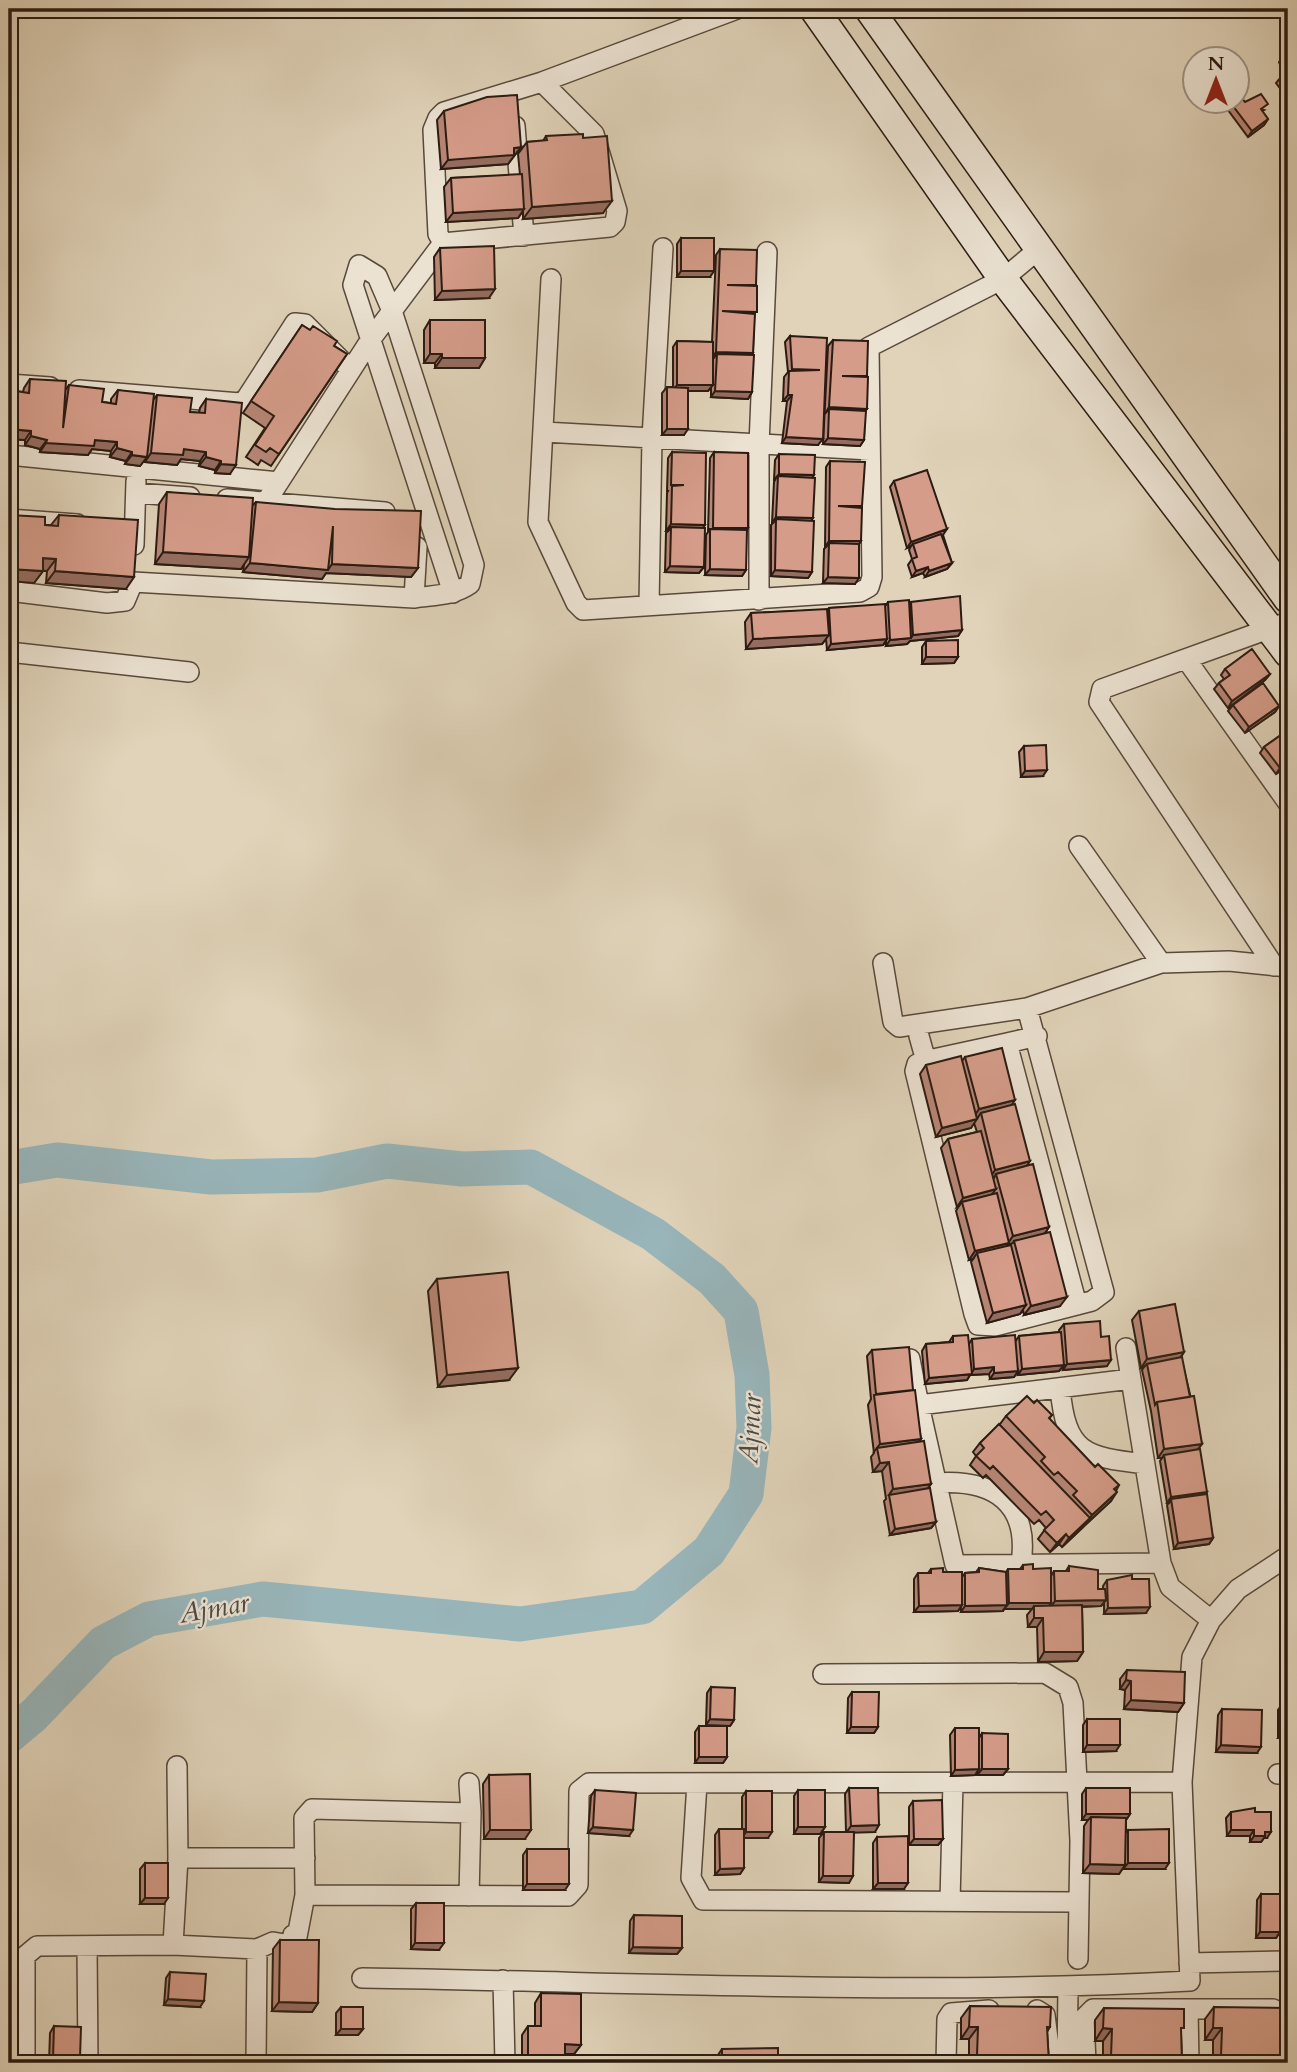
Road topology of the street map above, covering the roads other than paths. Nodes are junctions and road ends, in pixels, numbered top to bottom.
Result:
1 (737, 9) edge
2 (814, 9) edge
3 (869, 9) edge
4 (542, 82) junction
5 (513, 94) junction
6 (524, 236) junction
7 (443, 243) junction
8 (663, 248) dead end
9 (1039, 249) junction
10 (767, 252) dead end
11 (551, 279) dead end
12 (1003, 279) junction
13 (392, 312) junction
14 (371, 340) junction
15 (351, 370) junction
16 (9, 384) edge
17 (544, 432) junction
18 (652, 438) junction
19 (759, 445) junction
20 (870, 450) junction
21 (9, 455) edge
22 (137, 469) junction
23 (279, 482) junction
24 (136, 493) junction
25 (266, 502) junction
26 (454, 504) junction
27 (427, 513) junction
28 (9, 519) edge
29 (135, 529) junction
30 (133, 582) junction
31 (1285, 589) edge
32 (9, 591) edge
33 (453, 593) junction
34 (414, 598) junction
35 (759, 600) junction
36 (1249, 601) junction
37 (649, 605) junction
38 (1280, 625) edge
39 (9, 652) edge
40 (1288, 653) edge
41 (1186, 659) junction
42 (189, 673) dead end
43 (1288, 803) edge
44 (1079, 846) dead end
45 (883, 963) dead end
46 (1161, 963) junction
47 (1281, 966) edge
48 (1027, 1008) junction
49 (919, 1036) dead end
50 (1037, 1036) junction
51 (1007, 1044) junction
52 (926, 1061) junction
53 (1077, 1305) junction
54 (1126, 1348) dead end
55 (910, 1359) edge
56 (1131, 1379) junction
57 (1060, 1388) junction
58 (919, 1405) junction
59 (1145, 1464) junction
60 (936, 1483) junction
61 (1288, 1556) edge
62 (1161, 1563) junction
63 (1021, 1564) junction
64 (1211, 1620) junction
65 (823, 1674) dead end
66 (177, 1766) dead end
67 (1076, 1782) junction
68 (1182, 1782) junction
69 (470, 1783) dead end
70 (697, 1783) junction
71 (953, 1783) junction
72 (471, 1813) junction
73 (178, 1858) junction
74 (305, 1858) junction
75 (305, 1895) junction
76 (470, 1896) junction
77 (950, 1901) junction
78 (1077, 1902) junction
79 (173, 1945) junction
80 (87, 1946) junction
81 (257, 1949) junction
82 (1078, 1959) dead end
83 (1288, 1961) edge
84 (1189, 1963) junction
85 (362, 1978) dead end
86 (503, 1980) junction
87 (1068, 1987) junction
88 (1188, 2009) junction
89 (1288, 2018) edge
90 (25, 2063) edge
91 (88, 2063) edge
92 (256, 2063) edge
93 (505, 2063) edge
94 (946, 2063) edge
95 (1051, 2063) edge
96 (1067, 2063) edge
97 (1086, 2063) edge
98 (1189, 2063) edge

1 - 4 street
2 - 12 street
3 - 9 street
4 - 5 street
4 - 6 street
5 - 6 street
5 - 7 street
6 - 7 street
7 - 13 street
8 - 18 street
9 - 12 street
9 - 31 street
10 - 19 street
11 - 17 street
12 - 20 street
12 - 36 street
13 - 14 street
13 - 14 street
13 - 26 street
14 - 15 street
14 - 27 street
15 - 16 street
15 - 23 street
17 - 18 street
17 - 37 street
18 - 19 street
18 - 37 street
19 - 20 street
19 - 35 street
20 - 35 street
21 - 22 street
22 - 23 street
22 - 24 street
23 - 25 street
24 - 25 street
24 - 29 street
25 - 34 street
26 - 27 street
26 - 33 street
27 - 33 street
28 - 29 street
29 - 30 street
30 - 32 street
30 - 34 street
31 - 36 street
33 - 34 street
35 - 37 street
36 - 38 street
38 - 40 street
38 - 41 street
39 - 42 street
41 - 43 street
41 - 47 street
44 - 46 street
45 - 48 street
46 - 47 street
46 - 48 street
48 - 50 street
49 - 52 street
50 - 51 street
50 - 53 street
51 - 52 street
51 - 53 street
52 - 53 street
54 - 56 street
55 - 58 street
56 - 57 street
56 - 59 street
57 - 58 street
57 - 59 street
58 - 60 street
59 - 62 street
60 - 63 street
60 - 63 street
61 - 64 street
62 - 63 street
62 - 64 street
64 - 68 street
65 - 67 street
66 - 73 street
67 - 68 street
67 - 71 street
67 - 78 street
68 - 84 street
69 - 72 street
70 - 71 street
70 - 76 street
70 - 77 street
71 - 77 street
72 - 74 street
72 - 76 street
73 - 74 street
73 - 79 street
74 - 75 street
75 - 76 street
75 - 81 street
77 - 78 street
78 - 82 street
79 - 80 street
79 - 81 street
80 - 90 street
80 - 91 street
81 - 92 street
83 - 84 street
84 - 87 street
85 - 86 street
86 - 87 street
86 - 93 street
87 - 96 street
88 - 89 street
88 - 97 street
88 - 98 street
94 - 95 street

